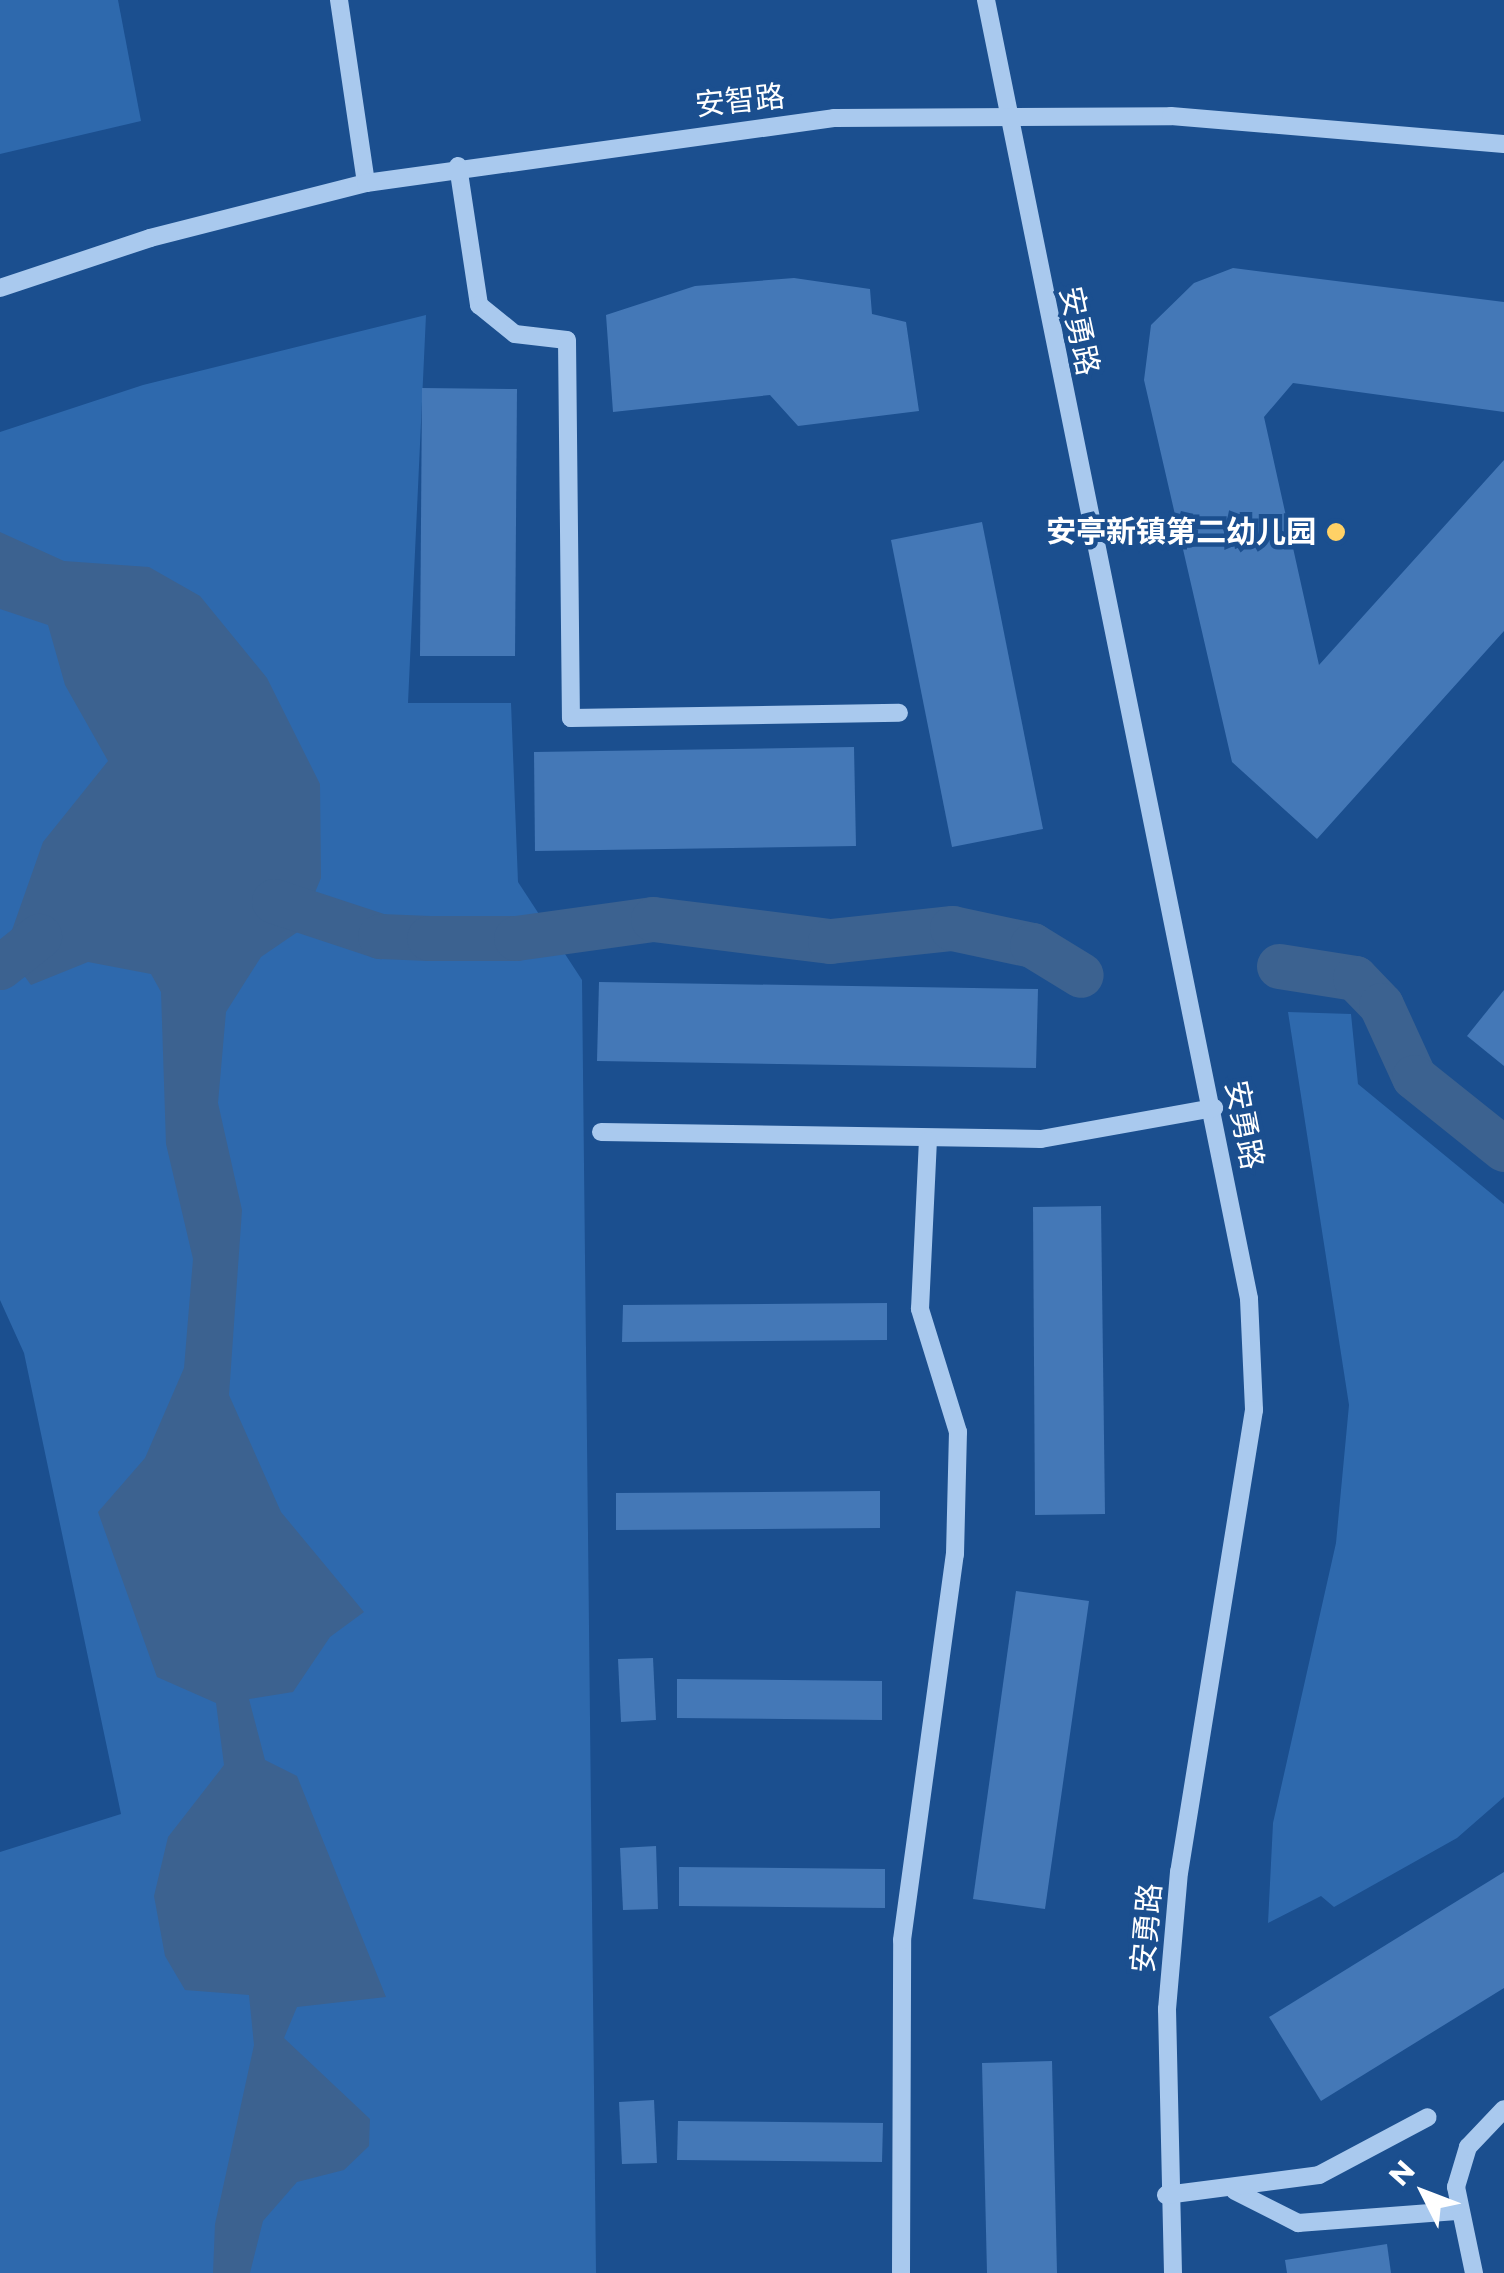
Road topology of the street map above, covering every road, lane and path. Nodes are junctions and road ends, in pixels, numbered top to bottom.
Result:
1 (340, 0) edge
2 (986, 0) edge
3 (1005, 113) junction
4 (1504, 144) edge
5 (458, 166) junction
6 (366, 184) junction
7 (0, 288) edge
8 (899, 713) dead end
9 (1214, 1108) junction
10 (601, 1132) dead end
11 (928, 1141) junction
12 (1504, 2109) edge
13 (1428, 2116) dead end
14 (1235, 2191) junction
15 (1166, 2195) junction
16 (1457, 2211) junction
17 (901, 2273) edge
18 (1172, 2273) edge
19 (1474, 2273) edge

1 - 6 street
2 - 3 street, 安勇路
3 - 4 street, 安智路
3 - 5 street, 安智路
3 - 9 street, 安勇路
5 - 6 street, 安智路
5 - 8 street
6 - 7 street, 安智路
9 - 11 street
9 - 15 street, 安勇路
10 - 11 street
11 - 17 street
12 - 16 street
13 - 14 street
14 - 15 street
14 - 16 street
15 - 18 street, 安勇路
16 - 19 street

